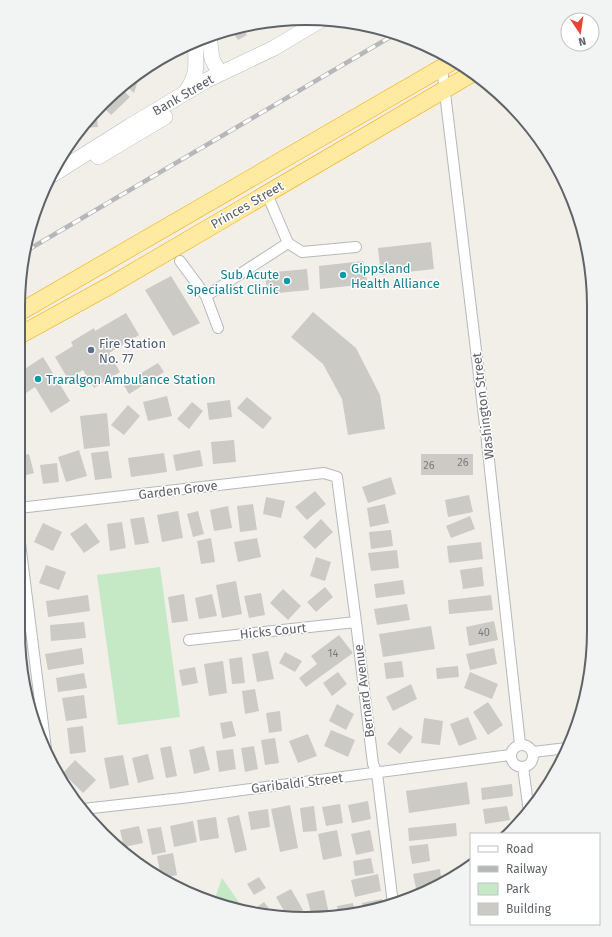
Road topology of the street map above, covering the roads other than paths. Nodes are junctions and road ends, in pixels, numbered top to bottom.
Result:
1 (312, 25) edge
2 (210, 42) edge
3 (195, 47) edge
4 (448, 64) edge
5 (197, 68) junction
6 (468, 76) edge
7 (215, 80) junction
8 (445, 89) junction
9 (184, 94) junction
10 (60, 170) edge
11 (56, 178) edge
12 (267, 194) junction
13 (288, 244) junction
14 (356, 246) dead end
15 (180, 261) dead end
16 (206, 296) junction
17 (25, 309) edge
18 (218, 328) dead end
19 (25, 332) edge
20 (337, 477) joint
21 (25, 507) edge
22 (25, 583) edge
23 (356, 622) junction
24 (189, 640) dead end
25 (44, 733) edge
26 (520, 744) junction
27 (561, 749) edge
28 (533, 752) junction
29 (510, 755) junction
30 (524, 767) junction
31 (377, 773) junction
32 (528, 803) edge
33 (88, 808) edge
34 (392, 898) edge

1 - 7 main road, Bank Street
2 - 7 main road
3 - 5 main road
4 - 8 street, Washington Street
4 - 17 highway, Princes Street
5 - 7 main road
5 - 9 main road
6 - 8 highway, Princes Street
7 - 9 main road, Bank Street
7 - 11 main road
8 - 12 highway, Princes Street
8 - 26 street, Washington Street
9 - 10 main road, Bank Street
12 - 13 street
12 - 19 highway, Princes Street
13 - 14 street
13 - 16 street
15 - 16 street
16 - 18 street
20 - 21 street, Garden Grove
20 - 23 street, Bernard Avenue
22 - 25 street
23 - 24 street, Hicks Court
23 - 31 street, Bernard Avenue
26 - 28 street
26 - 29 street
27 - 28 street
28 - 30 street
29 - 30 street
29 - 31 street, Garibaldi Street
30 - 32 street
31 - 33 street, Garibaldi Street
31 - 34 street, Bernard Avenue

